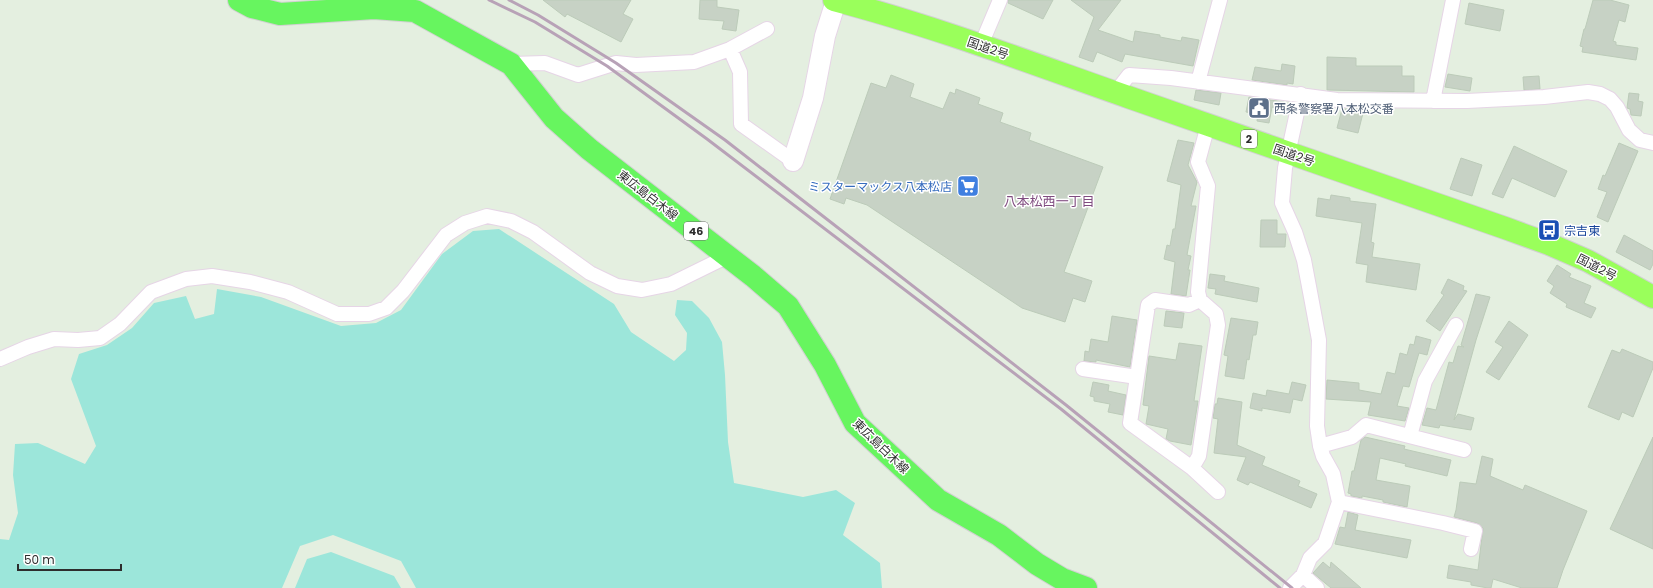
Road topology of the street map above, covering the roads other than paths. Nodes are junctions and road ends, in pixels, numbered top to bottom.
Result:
1 (239, 0) edge
2 (836, 0) edge
3 (1000, 0) edge
4 (1220, 0) edge
5 (1453, 0) edge
6 (767, 29) dead end
7 (982, 45) junction
8 (730, 48) junction
9 (511, 64) junction
10 (1198, 82) junction
11 (1115, 93) junction
12 (1301, 94) junction
13 (1433, 101) junction
14 (1208, 125) junction
15 (1653, 143) edge
16 (1288, 153) junction
17 (793, 160) joint
18 (728, 256) junction
19 (1653, 297) edge
20 (1200, 300) junction
21 (1456, 325) dead end
22 (0, 359) edge
23 (1084, 369) dead end
24 (1137, 377) junction
25 (1410, 436) junction
26 (1320, 446) junction
27 (1464, 450) dead end
28 (1192, 468) junction
29 (1218, 492) dead end
30 (1338, 502) junction
31 (1471, 549) dead end
32 (1303, 575) junction
33 (1086, 588) edge
34 (1290, 588) edge
35 (1317, 588) edge

1 - 9 main road, 東広島白木線 / 46
2 - 7 highway, 国道2号 / 2
2 - 17 street
3 - 7 street
4 - 10 street
5 - 13 street
6 - 8 street
7 - 11 highway, 国道2号 / 2
8 - 9 street
8 - 17 street
9 - 18 main road, 東広島白木線 / 46
10 - 11 street
10 - 12 street
11 - 14 highway, 国道2号 / 2
12 - 13 street
12 - 16 street
13 - 15 street
14 - 16 highway, 国道2号 / 2
14 - 20 street
16 - 19 highway, 国道2号 / 2
16 - 26 street
18 - 22 street
18 - 33 main road, 東広島白木線 / 46
20 - 24 street
20 - 28 street
21 - 25 street
23 - 24 street
24 - 28 street
25 - 26 street
25 - 27 street
26 - 30 street
28 - 29 street
30 - 31 street
30 - 32 street
32 - 34 street
32 - 35 street

